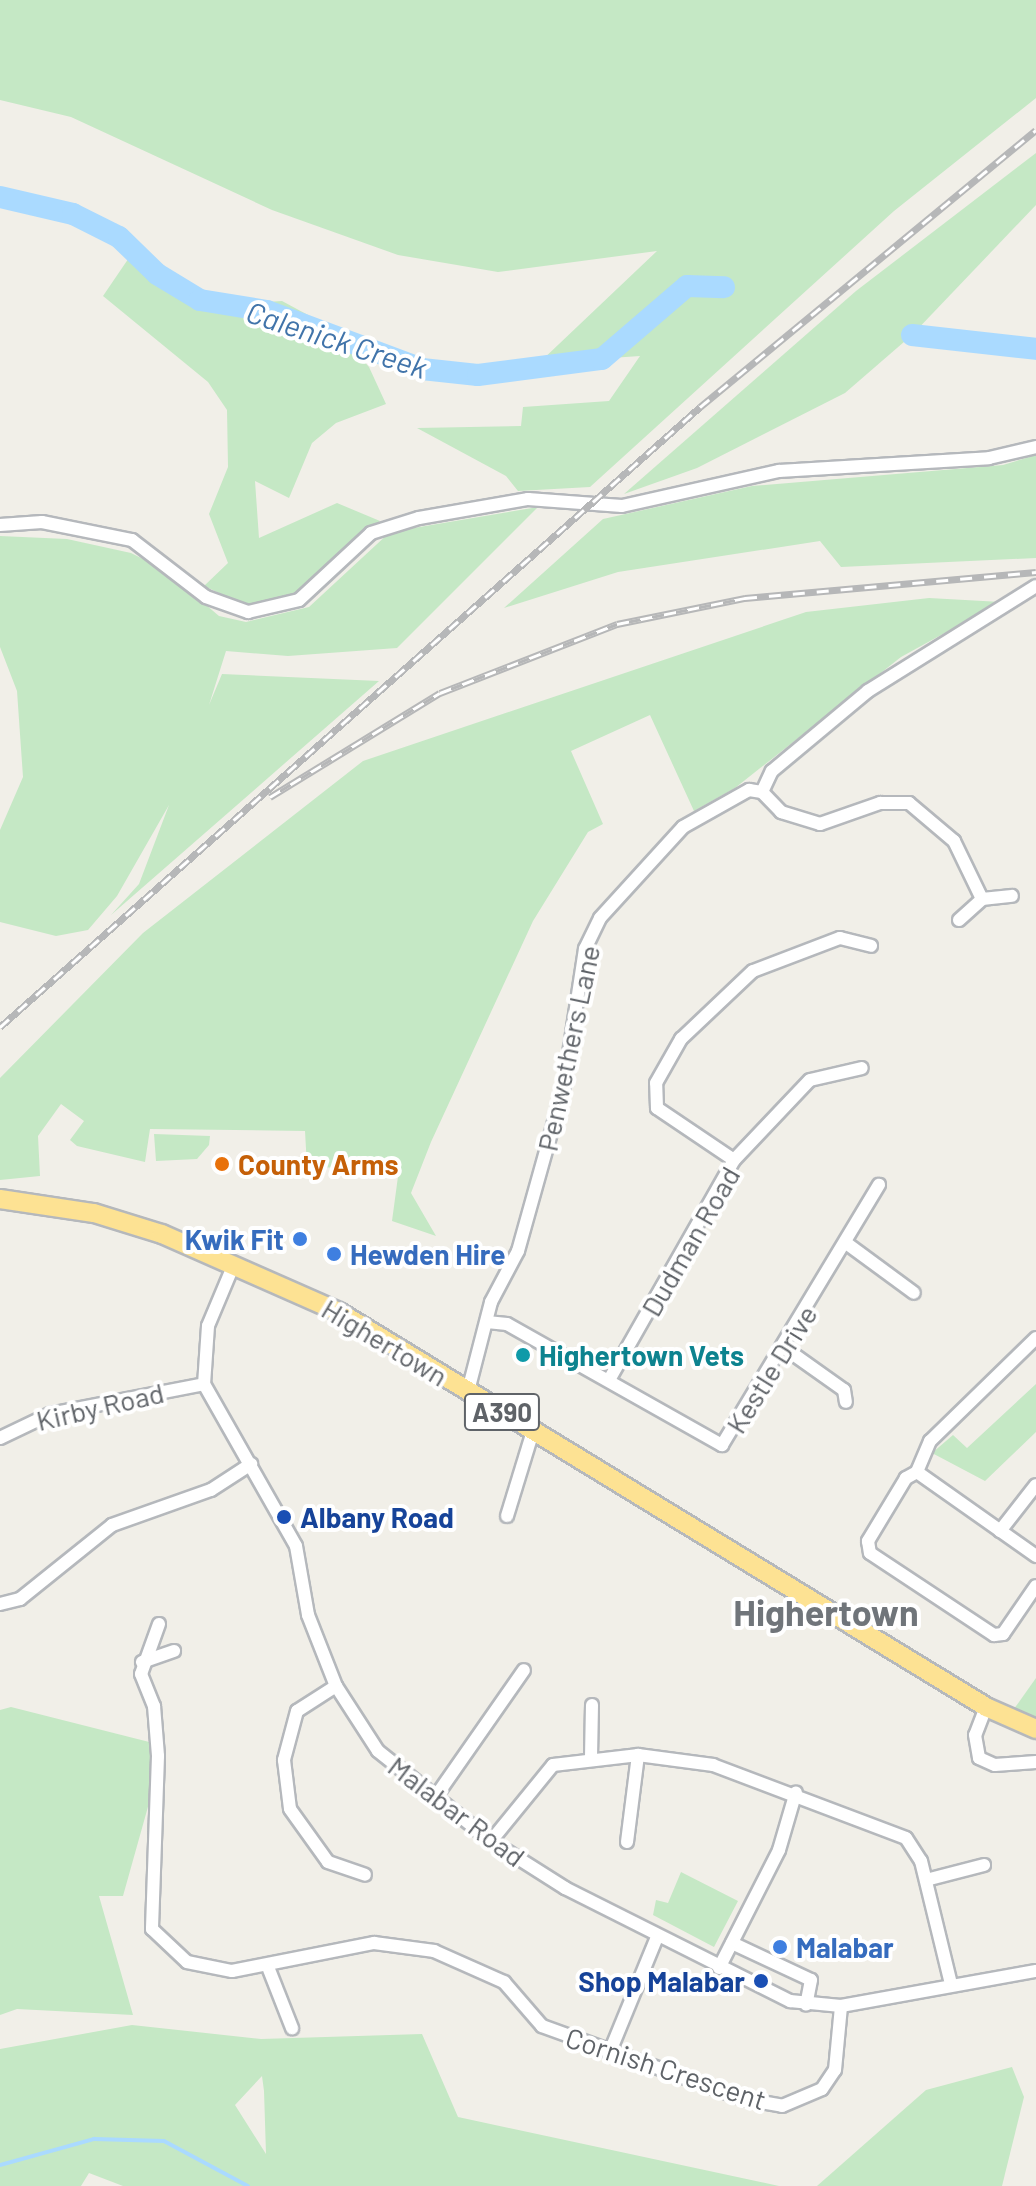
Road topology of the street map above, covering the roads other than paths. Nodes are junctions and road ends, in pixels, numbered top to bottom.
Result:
1 (1036, 447) edge
2 (0, 525) edge
3 (1036, 586) edge
4 (762, 792) junction
5 (1012, 896) dead end
6 (982, 899) junction
7 (959, 920) dead end
8 (871, 946) dead end
9 (862, 1068) dead end
10 (734, 1160) junction
11 (879, 1185) dead end
12 (0, 1199) edge
13 (846, 1243) junction
14 (234, 1264) junction
15 (914, 1293) dead end
16 (487, 1322) junction
17 (1035, 1339) edge
18 (786, 1349) junction
19 (609, 1380) junction
20 (204, 1384) junction
21 (468, 1391) junction
22 (846, 1402) dead end
23 (533, 1431) junction
24 (0, 1438) edge
25 (251, 1464) junction
26 (917, 1472) junction
27 (1036, 1485) edge
28 (507, 1516) dead end
29 (1000, 1531) junction
30 (1036, 1556) edge
31 (1036, 1586) edge
32 (0, 1604) edge
33 (159, 1624) dead end
34 (174, 1651) dead end
35 (142, 1662) junction
36 (524, 1670) dead end
37 (336, 1686) junction
38 (592, 1705) dead end
39 (986, 1707) junction
40 (1036, 1729) edge
41 (638, 1755) junction
42 (591, 1757) junction
43 (1036, 1762) edge
44 (796, 1792) junction
45 (434, 1799) junction
46 (491, 1841) junction
47 (627, 1842) dead end
48 (984, 1865) dead end
49 (365, 1875) dead end
50 (926, 1880) junction
51 (657, 1937) junction
52 (732, 1943) junction
53 (268, 1967) junction
54 (719, 1968) junction
55 (1036, 1971) edge
56 (951, 1984) junction
57 (806, 2005) junction
58 (841, 2006) junction
59 (292, 2028) dead end
60 (609, 2054) junction

1 - 2 street
3 - 4 street
4 - 6 street
4 - 16 street, Penwethers Lane
5 - 6 street
6 - 7 street
8 - 10 street
9 - 10 street, Dudman Road
10 - 19 street, Dudman Road
11 - 13 street, Kestle Drive
12 - 14 highway, Highertown / A390
13 - 15 street
13 - 18 street, Kestle Drive
14 - 20 street
14 - 21 highway, Highertown / A390
16 - 19 street, Kestle Drive
16 - 21 street, Penwethers Lane
17 - 26 street
18 - 19 street, Kestle Drive
18 - 22 street
20 - 24 street, Kirby Road
20 - 25 street, Malabar Road
21 - 23 highway, Highertown / A390
23 - 28 street
23 - 39 highway, Highertown / A390
25 - 32 street
25 - 37 street, Malabar Road
26 - 29 street
26 - 31 street
27 - 29 street
29 - 30 street
33 - 35 street
34 - 35 street
35 - 53 street, Cornish Crescent
36 - 45 street
37 - 45 street, Malabar Road
37 - 49 street
38 - 42 street
39 - 40 highway, A390
39 - 43 street
41 - 42 street
41 - 44 street
41 - 47 street
42 - 46 street
44 - 50 street
44 - 52 street
45 - 46 street, Malabar Road
46 - 51 street, Malabar Road
48 - 50 street
50 - 56 street
51 - 54 street, Malabar Road
51 - 60 street
52 - 54 street
52 - 57 street
53 - 59 street
53 - 60 street, Cornish Crescent
54 - 57 street, Malabar Road
55 - 56 street, Malabar Road
56 - 58 street, Malabar Road
57 - 58 street, Malabar Road
58 - 60 street, Cornish Crescent

